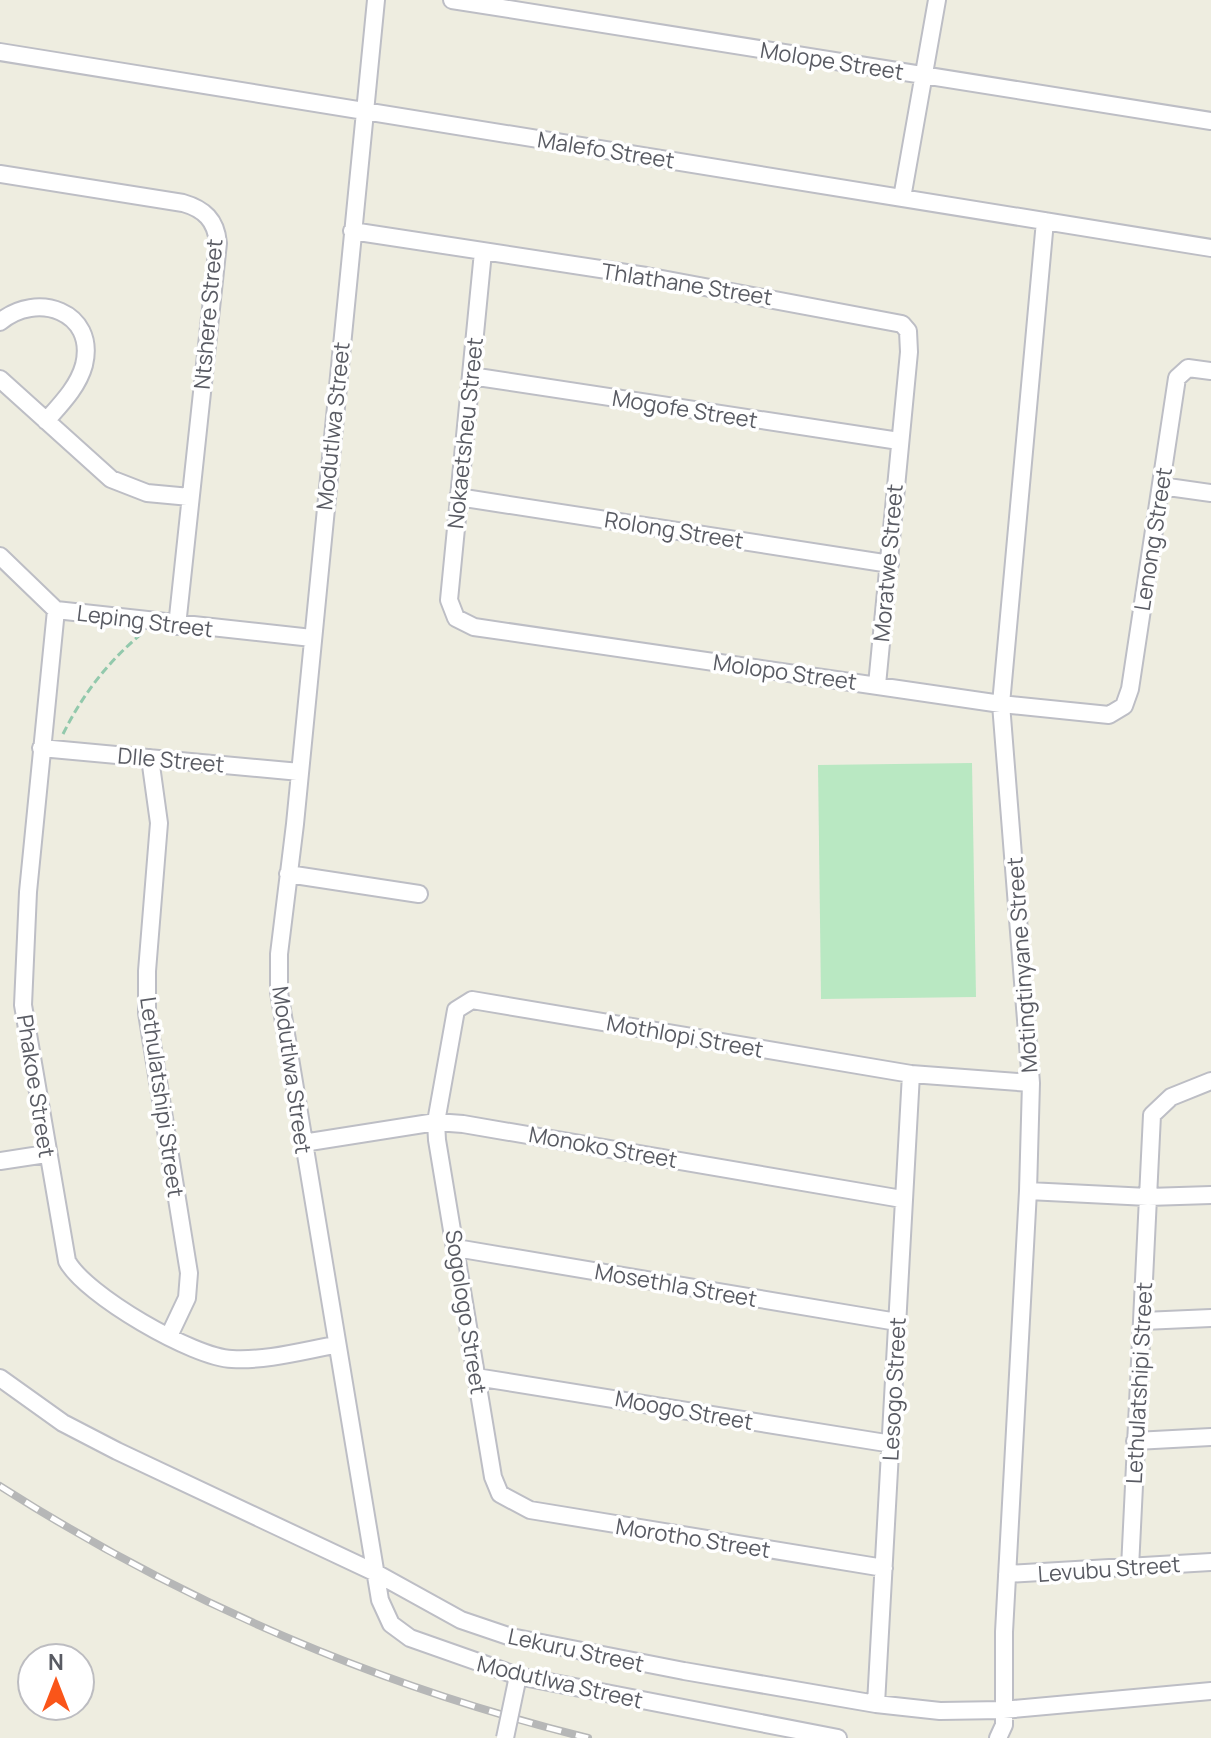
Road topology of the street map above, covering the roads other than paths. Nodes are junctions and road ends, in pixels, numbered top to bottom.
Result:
1 (376, 0) edge
2 (452, 0) edge
3 (937, 0) edge
4 (0, 52) edge
5 (924, 76) junction
6 (365, 111) junction
7 (1211, 121) edge
8 (0, 174) edge
9 (902, 198) junction
10 (1045, 221) junction
11 (352, 231) junction
12 (1211, 248) edge
13 (483, 252) junction
14 (0, 322) edge
15 (1211, 371) edge
16 (471, 376) junction
17 (0, 379) edge
18 (46, 421) junction
19 (899, 441) junction
20 (1161, 486) junction
21 (1211, 493) edge
22 (190, 497) junction
23 (458, 497) junction
24 (0, 556) edge
25 (890, 564) junction
26 (56, 610) junction
27 (452, 614) joint
28 (177, 626) junction
29 (312, 638) junction
30 (877, 685) junction
31 (1001, 704) junction
32 (1120, 709) joint
33 (48, 748) junction
34 (150, 758) junction
35 (300, 772) junction
36 (288, 874) junction
37 (419, 894) dead end
38 (911, 1074) junction
39 (1211, 1081) edge
40 (1031, 1083) junction
41 (436, 1122) junction
42 (303, 1143) junction
43 (46, 1154) junction
44 (0, 1161) edge
45 (1028, 1191) junction
46 (1211, 1195) edge
47 (1148, 1197) junction
48 (902, 1199) junction
49 (456, 1248) junction
50 (1211, 1318) edge
51 (1143, 1321) junction
52 (897, 1322) junction
53 (169, 1336) junction
54 (335, 1345) junction
55 (476, 1377) junction
56 (0, 1378) edge
57 (1211, 1437) edge
58 (1135, 1441) junction
59 (892, 1444) junction
60 (505, 1499) joint
61 (1211, 1562) edge
62 (884, 1568) junction
63 (1130, 1568) junction
64 (376, 1573) junction
65 (1007, 1574) junction
66 (518, 1676) junction
67 (1211, 1691) edge
68 (876, 1704) junction
69 (1003, 1710) junction
70 (505, 1738) edge
71 (838, 1738) edge
72 (998, 1738) edge

1 - 6 street, Modutlwa Street
2 - 5 street, Molope Street
3 - 5 street
4 - 6 street, Malefo Street
5 - 7 street, Molope Street
5 - 9 street
6 - 9 street, Malefo Street
6 - 11 street, Modutlwa Street
8 - 22 street, Ntshere Street
9 - 10 street, Malefo Street
10 - 12 street, Malefo Street
10 - 31 street, Motingtinyane Street
11 - 13 street, Thlathane Street
11 - 29 street, Modutlwa Street
13 - 16 street, Nokaetsheu Street
13 - 19 street, Thlathane Street
14 - 18 street
15 - 20 street, Lenong Street
16 - 19 street, Mogofe Street
16 - 23 street, Nokaetsheu Street
17 - 18 street
18 - 22 street
19 - 25 street, Moratwe Street
20 - 21 street
20 - 32 street, Lenong Street
22 - 28 street, Ntshere Street
23 - 25 street, Rolong Street
23 - 27 street, Nokaetsheu Street
24 - 26 street, Leping Street
25 - 30 street, Moratwe Street
26 - 28 street, Leping Street
26 - 33 street, Phakoe Street
27 - 30 street, Molopo Street
28 - 29 street, Leping Street
29 - 35 street, Modutlwa Street
30 - 31 street, Molopo Street
31 - 32 street, Molopo Street
31 - 40 street, Motingtinyane Street
33 - 34 street, Dlle Street
33 - 43 street, Phakoe Street
34 - 35 street, Dlle Street
34 - 53 street, Lethulatshipi Street
35 - 36 street, Modutlwa Street
36 - 37 street
36 - 42 street, Modutlwa Street
38 - 40 street, Mothlopi Street
38 - 41 street, Mothlopi Street
38 - 48 street, Lesogo Street
39 - 47 street, Lethulatshipi Street
40 - 45 street, Motingtinyane Street
41 - 42 street, Monoko Street
41 - 48 street, Monoko Street
41 - 49 street, Sogologo Street
42 - 54 street, Modutlwa Street
43 - 44 street
43 - 53 street, Phakoe Street
45 - 47 street
45 - 65 street, Motingtinyane Street
46 - 47 street
47 - 51 street, Lethulatshipi Street
48 - 52 street, Lesogo Street
49 - 52 street, Mosethla Street
49 - 55 street, Sogologo Street
50 - 51 street
51 - 58 street, Lethulatshipi Street
52 - 59 street, Lesogo Street
53 - 54 street, Phakoe Street
54 - 64 street, Modutlwa Street
55 - 59 street, Moogo Street
55 - 60 street, Sogologo Street
56 - 64 street, Lekuru Street
57 - 58 street
58 - 63 street, Lethulatshipi Street
59 - 62 street, Lesogo Street
60 - 62 street, Morotho Street
61 - 63 street, Levubu Street
62 - 68 street, Lesogo Street
63 - 65 street, Levubu Street
64 - 66 street, Modutlwa Street
64 - 68 street, Lekuru Street
65 - 69 street, Motingtinyane Street
66 - 70 street, bridge
66 - 71 street, Modutlwa Street
67 - 69 street, Lekuru Street
68 - 69 street, Lekuru Street
69 - 72 street

